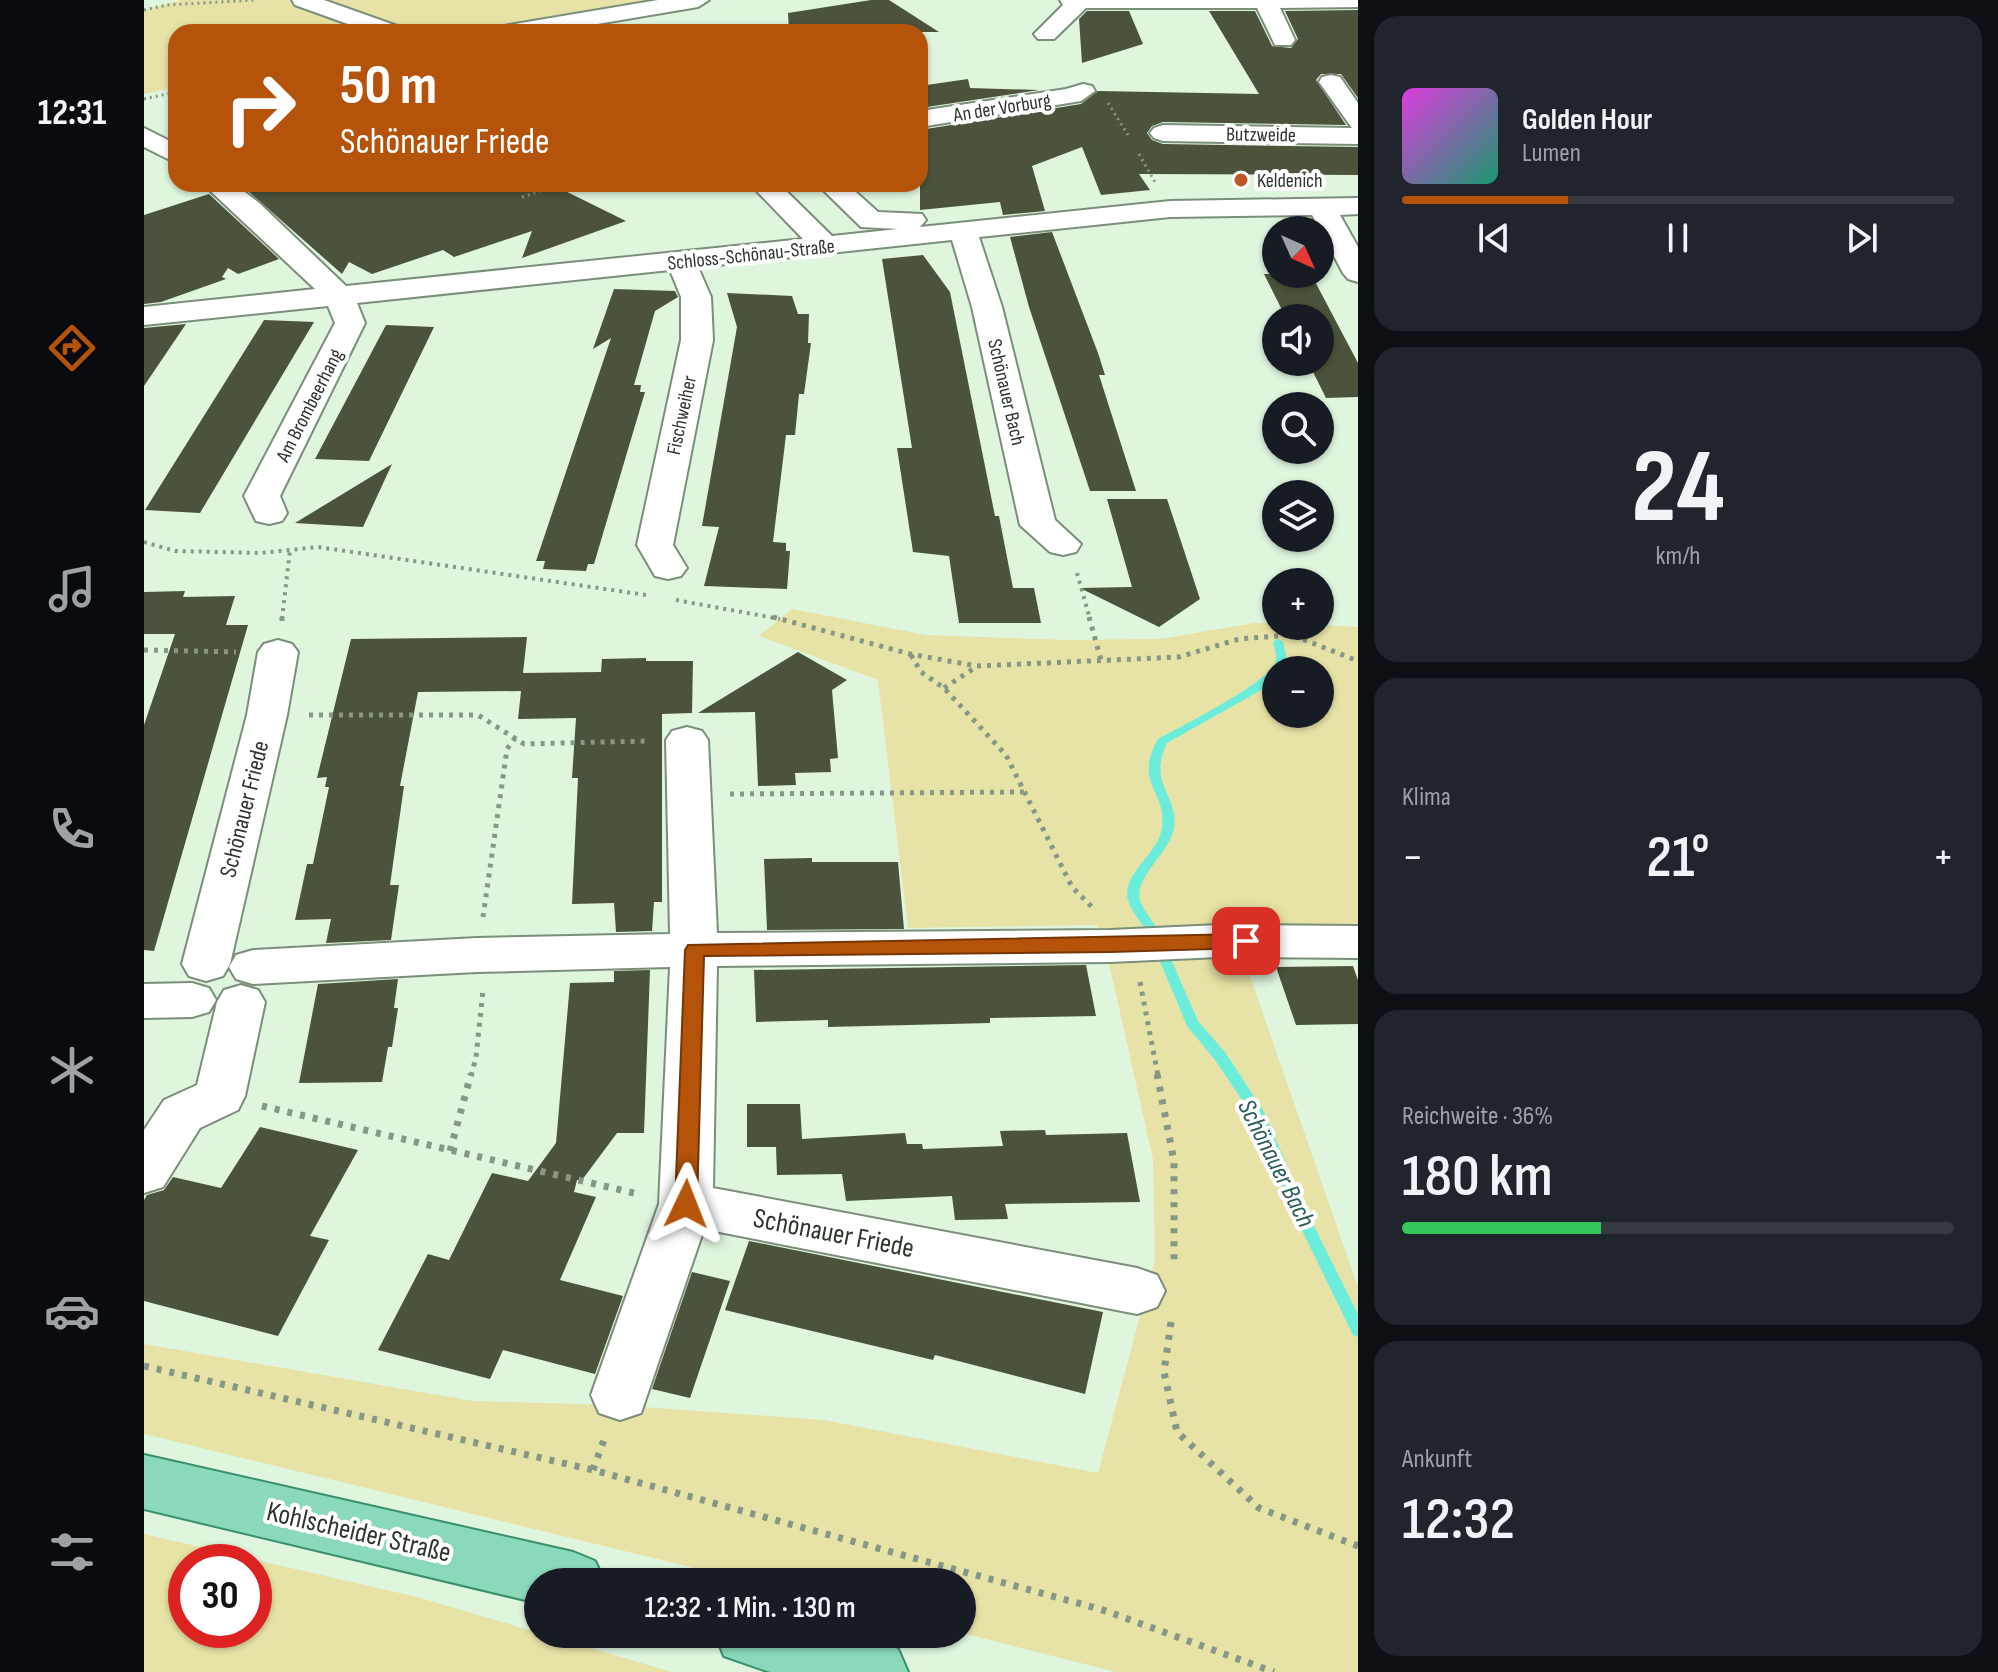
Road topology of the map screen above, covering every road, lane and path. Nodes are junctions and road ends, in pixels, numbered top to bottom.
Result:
1 (254, 0) edge
2 (303, 0) edge
3 (698, 0) edge
4 (1358, 0) edge
5 (1076, 1) edge
6 (1266, 2) edge
7 (144, 10) edge
8 (370, 24) edge
9 (556, 24) edge
10 (1046, 34) dead end
11 (1283, 40) dead end
12 (1331, 82) dead end
13 (1083, 91) dead end
14 (168, 94) edge
15 (144, 99) edge
16 (1358, 122) edge
17 (928, 124) edge
18 (1163, 133) dead end
19 (144, 136) edge
20 (1358, 136) edge
21 (168, 150) edge
22 (227, 192) edge
23 (537, 192) edge
24 (772, 192) edge
25 (840, 192) edge
26 (522, 197) dead end
27 (1358, 206) edge
28 (1322, 207) junction
29 (948, 232) junction
30 (826, 246) junction
31 (681, 261) junction
32 (1358, 273) edge
33 (339, 296) junction
34 (144, 316) edge
35 (269, 513) dead end
36 (144, 542) edge
37 (1063, 544) joint
38 (290, 550) junction
39 (664, 588) junction
40 (144, 650) edge
41 (278, 652) junction
42 (910, 654) junction
43 (1101, 660) junction
44 (1358, 661) edge
45 (977, 666) junction
46 (944, 688) junction
47 (267, 715) junction
48 (515, 738) junction
49 (687, 740) joint
50 (1025, 792) junction
51 (688, 795) junction
52 (1358, 942) edge
53 (1122, 945) junction
54 (694, 950) junction
55 (482, 956) junction
56 (144, 1001) edge
57 (201, 1105) junction
58 (450, 1151) junction
59 (144, 1172) edge
60 (686, 1204) junction
61 (1161, 1291) junction
62 (144, 1366) edge
63 (620, 1395) dead end
64 (144, 1482) edge
65 (1358, 1546) edge
66 (524, 1571) edge
67 (794, 1648) edge
68 (875, 1672) edge
69 (1274, 1672) edge

1 - 7 path
2 - 8 street
3 - 9 street
4 - 6 street
5 - 6 street
5 - 10 street
6 - 11 street
12 - 16 street
13 - 17 street, An der Vorburg
14 - 15 path
18 - 20 street, Butzweide
19 - 21 street
22 - 33 street
23 - 26 path
24 - 30 street
25 - 29 street
27 - 28 street, Schloss-Schönau-Straße
28 - 29 street, Schloss-Schönau-Straße
28 - 32 street
29 - 30 street, Schloss-Schönau-Straße
29 - 37 street, Schönauer Bach
30 - 31 street, Schloss-Schönau-Straße
31 - 33 street, Schloss-Schönau-Straße
31 - 39 street, Fischweiher
33 - 34 street, Schloss-Schönau-Straße
33 - 35 street, Am Brombeerhang
36 - 38 path
37 - 43 path
38 - 39 path
38 - 41 path
39 - 42 path
40 - 41 path
41 - 47 street, Schönauer Friede
42 - 45 path
42 - 46 path
43 - 44 path
43 - 45 path
45 - 46 path
46 - 50 path
47 - 48 path
47 - 56 street, Schönauer Friede
48 - 49 path
48 - 55 path
49 - 51 street
50 - 51 path
50 - 53 path
51 - 54 street
52 - 53 street
53 - 54 street
53 - 61 path
54 - 55 street
54 - 60 street
55 - 57 street
55 - 58 path
57 - 58 path
57 - 59 street
58 - 60 path
60 - 61 street, Schönauer Friede
60 - 63 street
61 - 65 path
62 - 69 path
64 - 66 main road, Kohlscheider Straße
67 - 68 main road

